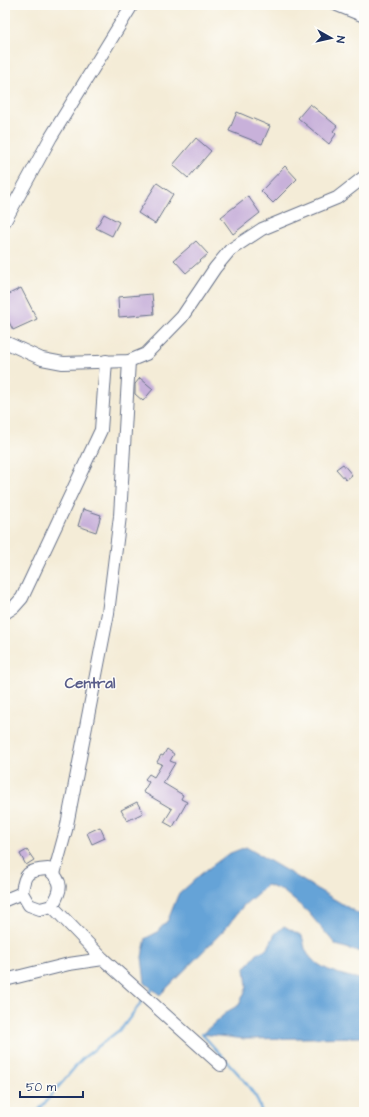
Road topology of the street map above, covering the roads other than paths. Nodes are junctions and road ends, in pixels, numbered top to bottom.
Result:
1 (132, 5) edge
2 (336, 5) edge
3 (364, 16) edge
4 (364, 177) edge
5 (5, 221) edge
6 (5, 342) edge
7 (106, 361) junction
8 (129, 361) junction
9 (5, 613) edge
10 (54, 874) junction
11 (22, 893) junction
12 (5, 900) edge
13 (52, 906) junction
14 (103, 959) junction
15 (5, 980) edge
16 (220, 1065) dead end

1 - 5 street
2 - 3 street
4 - 8 street
6 - 7 street
7 - 8 street
7 - 9 street
8 - 10 street
10 - 11 street
10 - 13 street
11 - 12 street
11 - 13 street
13 - 14 street
14 - 15 street
14 - 16 street

